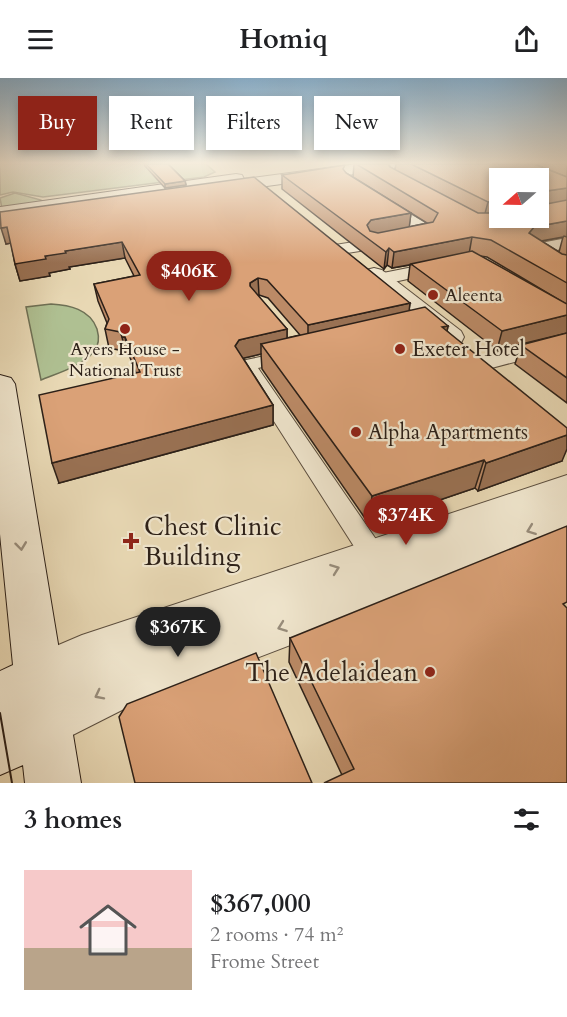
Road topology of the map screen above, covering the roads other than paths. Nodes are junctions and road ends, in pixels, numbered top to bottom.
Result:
1 (128, 197) edge
2 (277, 197) edge
3 (376, 197) edge
4 (282, 201) edge
5 (91, 203) junction
6 (0, 213) edge
7 (0, 219) edge
8 (386, 241) edge
9 (342, 243) dead end
10 (567, 243) edge
11 (458, 263) edge
12 (564, 265) edge
13 (380, 279) junction
14 (567, 341) edge
15 (298, 347) edge
16 (494, 371) joint
17 (0, 384) edge
18 (567, 488) edge
19 (567, 516) edge
20 (383, 570) junction
21 (20, 712) edge
22 (53, 783) edge

1 - 5 main road
2 - 4 main road
3 - 8 street
5 - 6 main road
5 - 7 main road
9 - 13 main road
10 - 12 street
11 - 13 street
13 - 16 main road
14 - 16 street
15 - 20 street
17 -> 21 main road
18 - 20 main road
19 -> 20 main road
20 - 21 main road
21 - 22 main road

